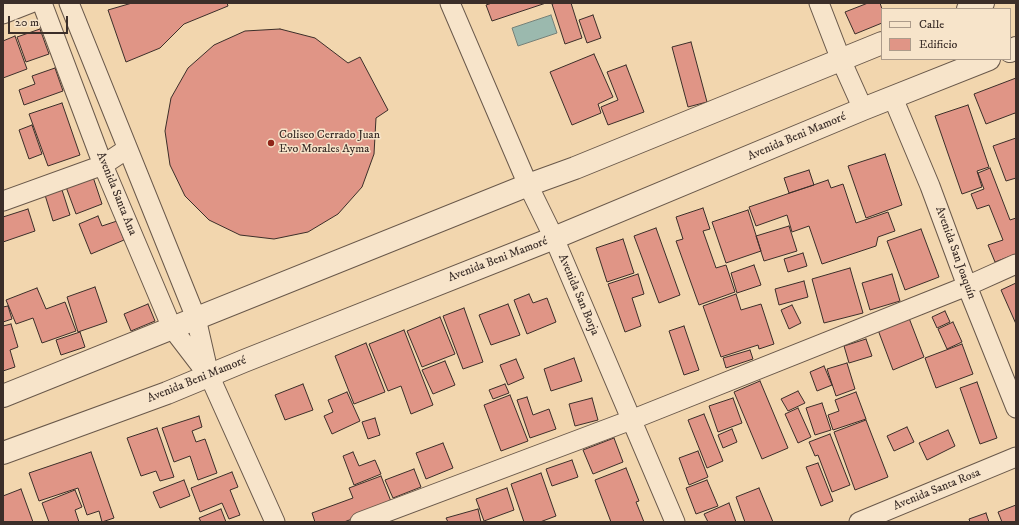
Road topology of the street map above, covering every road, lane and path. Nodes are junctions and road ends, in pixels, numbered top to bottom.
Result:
1 (31, 3) edge
2 (42, 3) edge
3 (69, 3) edge
4 (450, 3) edge
5 (819, 3) edge
6 (983, 3) edge
7 (970, 8) edge
8 (3, 14) edge
9 (881, 43) edge
10 (841, 60) junction
11 (987, 60) edge
12 (893, 98) junction
13 (863, 109) junction
14 (127, 149) junction
15 (103, 165) junction
16 (528, 185) junction
17 (3, 201) edge
18 (554, 238) junction
19 (1016, 264) edge
20 (967, 286) junction
21 (196, 318) junction
22 (172, 328) junction
23 (208, 375) junction
24 (3, 396) edge
25 (1016, 408) edge
26 (631, 420) junction
27 (3, 453) edge
28 (1016, 457) edge
29 (275, 522) edge
30 (360, 522) edge
31 (675, 522) edge
32 (859, 522) edge

1 - 8 street
2 - 15 street, Avenida Santa Ana
3 - 14 street, Avenida Santa Ana
4 - 16 street, Avenida San Borja
5 - 10 street
6 - 7 street
9 - 10 street
10 - 13 street
10 - 16 street
11 - 12 street, Avenida Beni Mamoré
12 - 13 street, Avenida Beni Mamoré
12 - 20 street, Avenida San Joaquín
13 - 18 street, Avenida Beni Mamoré
14 - 15 street
14 - 21 street, Avenida Santa Ana
15 - 17 street
15 - 22 street, Avenida Santa Ana
16 - 18 street, Avenida San Borja
16 - 21 street
18 - 23 street, Avenida Beni Mamoré
18 - 26 street, Avenida San Borja
19 - 20 street
20 - 25 street, Avenida San Joaquín
20 - 26 street
21 - 22 street
21 - 23 street, Avenida Santa Ana
22 - 23 street, Avenida Santa Ana
22 - 24 street
23 - 27 street, Avenida Beni Mamoré
23 - 29 street, Avenida Santa Ana
26 - 30 street
26 - 31 street, Avenida San Borja
28 - 32 street, Avenida Santa Rosa

